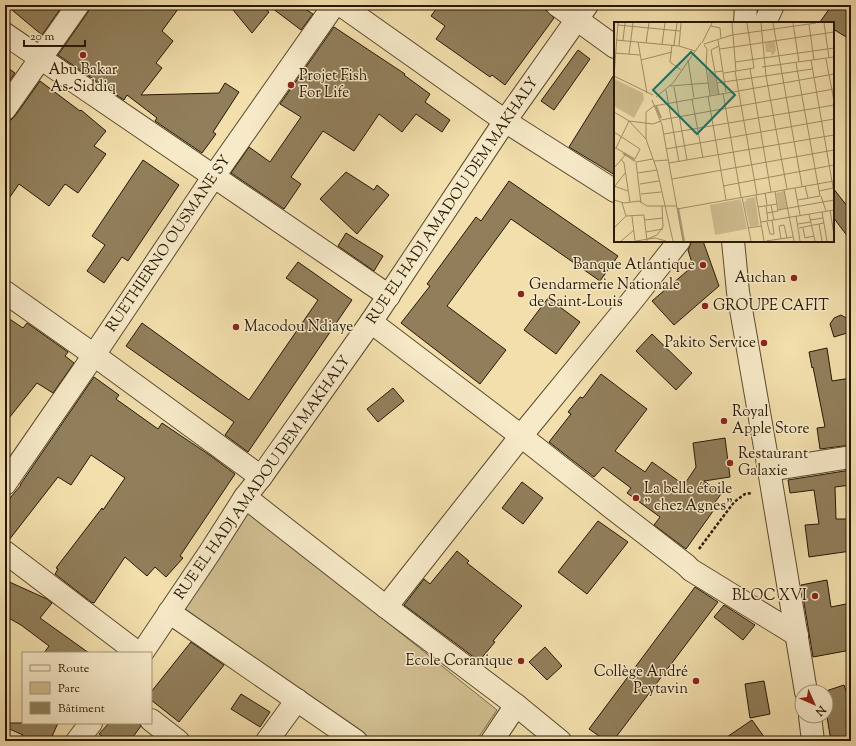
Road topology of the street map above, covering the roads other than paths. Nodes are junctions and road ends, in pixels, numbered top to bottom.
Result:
1 (78, 5) edge
2 (334, 5) edge
3 (341, 5) edge
4 (557, 5) edge
5 (746, 5) edge
6 (773, 5) edge
7 (582, 12) edge
8 (745, 22) edge
9 (765, 22) edge
10 (5, 34) edge
11 (614, 46) edge
12 (41, 58) junction
13 (5, 109) edge
14 (505, 121) junction
15 (214, 176) junction
16 (614, 190) edge
17 (678, 242) edge
18 (733, 242) edge
19 (5, 292) edge
20 (388, 296) junction
21 (371, 322) junction
22 (94, 355) junction
23 (521, 436) junction
24 (851, 457) edge
25 (769, 470) junction
26 (261, 477) junction
27 (5, 484) edge
28 (245, 497) junction
29 (5, 552) edge
30 (386, 607) junction
31 (169, 612) junction
32 (797, 635) junction
33 (137, 652) edge
34 (143, 652) edge
35 (805, 684) edge
36 (297, 700) junction
37 (516, 705) junction
38 (152, 721) edge
39 (90, 724) edge
40 (811, 724) edge
41 (77, 741) edge
42 (178, 741) edge
43 (267, 741) edge
44 (356, 741) edge
45 (492, 741) edge
46 (560, 741) edge
47 (813, 741) edge

1 - 12 street
2 - 15 street, RUETHIERNO OUSMANE SY
3 - 14 street
4 - 7 street
5 - 8 street
6 - 9 street
7 - 11 street
7 - 14 street, RUE EL HADJ AMADOU DEM MAKHALY
10 - 12 street
12 - 13 street
12 - 15 street
14 - 16 street
14 - 20 street, RUE EL HADJ AMADOU DEM MAKHALY
15 - 20 street
15 - 22 street, RUETHIERNO OUSMANE SY
17 - 23 street
18 - 25 street
19 - 22 street
20 - 21 street, RUE EL HADJ AMADOU DEM MAKHALY
21 - 23 street
21 - 26 street, RUE EL HADJ AMADOU DEM MAKHALY
22 - 26 street
22 - 27 street, RUETHIERNO OUSMANE SY
23 - 30 street
23 - 32 street
24 - 25 street
25 - 32 street
26 - 28 street, RUE EL HADJ AMADOU DEM MAKHALY
28 - 30 street
28 - 31 street, RUE EL HADJ AMADOU DEM MAKHALY
29 - 33 street
30 - 37 street
31 - 34 street, RUE EL HADJ AMADOU DEM MAKHALY
31 - 36 street
32 - 35 street
36 - 43 street
36 - 44 street
37 - 45 street
37 - 46 street
38 - 42 street
39 - 41 street
40 - 47 street

